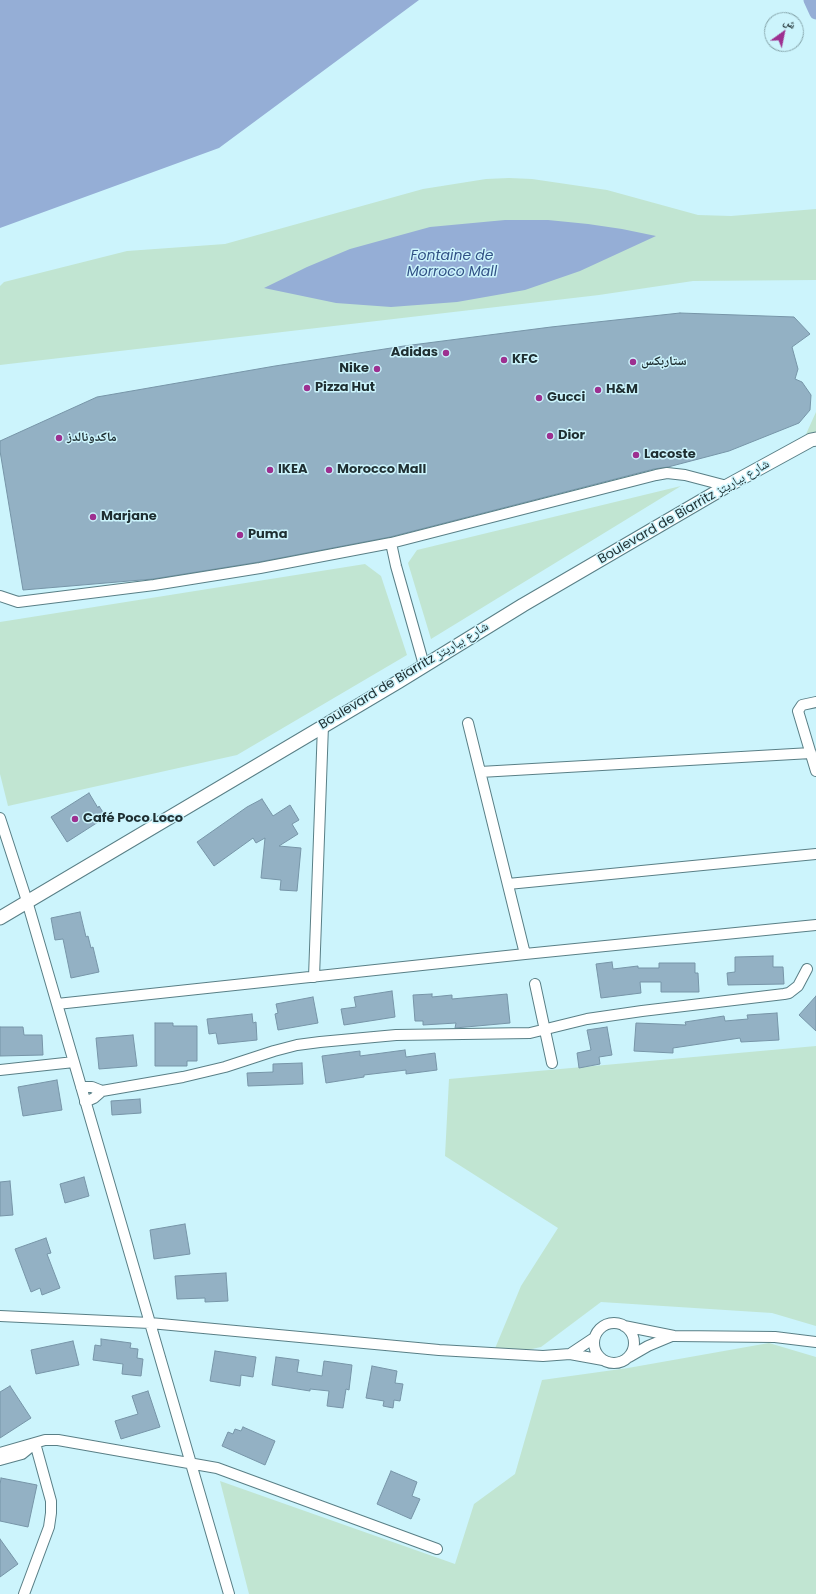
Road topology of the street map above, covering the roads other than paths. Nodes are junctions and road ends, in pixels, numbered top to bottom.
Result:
1 (814, 437) edge
2 (727, 486) junction
3 (391, 543) junction
4 (0, 596) edge
5 (424, 665) junction
6 (816, 702) edge
7 (468, 723) dead end
8 (323, 725) junction
9 (811, 753) junction
10 (816, 771) edge
11 (480, 772) junction
12 (0, 818) edge
13 (816, 854) edge
14 (508, 884) junction
15 (27, 902) junction
16 (0, 918) edge
17 (816, 925) edge
18 (525, 954) junction
19 (807, 969) dead end
20 (314, 977) junction
21 (536, 984) dead end
22 (57, 1004) junction
23 (545, 1029) junction
24 (74, 1062) junction
25 (552, 1063) dead end
26 (0, 1070) edge
27 (81, 1087) junction
28 (102, 1091) junction
29 (85, 1102) junction
30 (0, 1316) edge
31 (150, 1323) junction
32 (624, 1326) junction
33 (674, 1336) junction
34 (594, 1338) junction
35 (816, 1342) edge
36 (570, 1354) junction
37 (627, 1358) junction
38 (603, 1360) junction
39 (35, 1443) junction
40 (0, 1453) edge
41 (0, 1460) edge
42 (191, 1463) junction
43 (437, 1549) dead end
44 (24, 1594) edge
45 (230, 1594) edge

1 - 2 street, Boulevard de Biarritz شارع بياريتز
2 - 3 street
2 - 5 street, Boulevard de Biarritz شارع بياريتز
3 - 4 street
3 - 5 street
5 - 8 street, Boulevard de Biarritz شارع بياريتز
6 - 9 street
7 - 11 street
8 - 15 street, Boulevard de Biarritz شارع بياريتز
8 - 20 street
9 - 10 street
9 - 11 street
11 - 14 street
12 - 15 street
13 - 14 street
14 - 18 street
15 - 16 street, Boulevard de Biarritz شارع بياريتز
15 - 22 street
17 - 18 street
18 - 20 street
19 - 23 street
20 - 22 street
21 - 23 street
22 - 24 street
23 - 25 street
23 - 28 street
24 - 26 street
24 - 27 street
27 - 28 street
27 - 29 street
28 - 29 street
29 - 31 street
30 - 31 street
31 - 36 street
31 - 42 street
32 - 33 street
32 - 34 street
32 - 37 street
33 - 35 street
33 - 37 street
34 - 36 street
34 - 38 street
36 - 38 street
37 - 38 street
39 - 40 street
39 - 41 street
39 - 42 street
39 - 44 street
42 - 43 street
42 - 45 street

